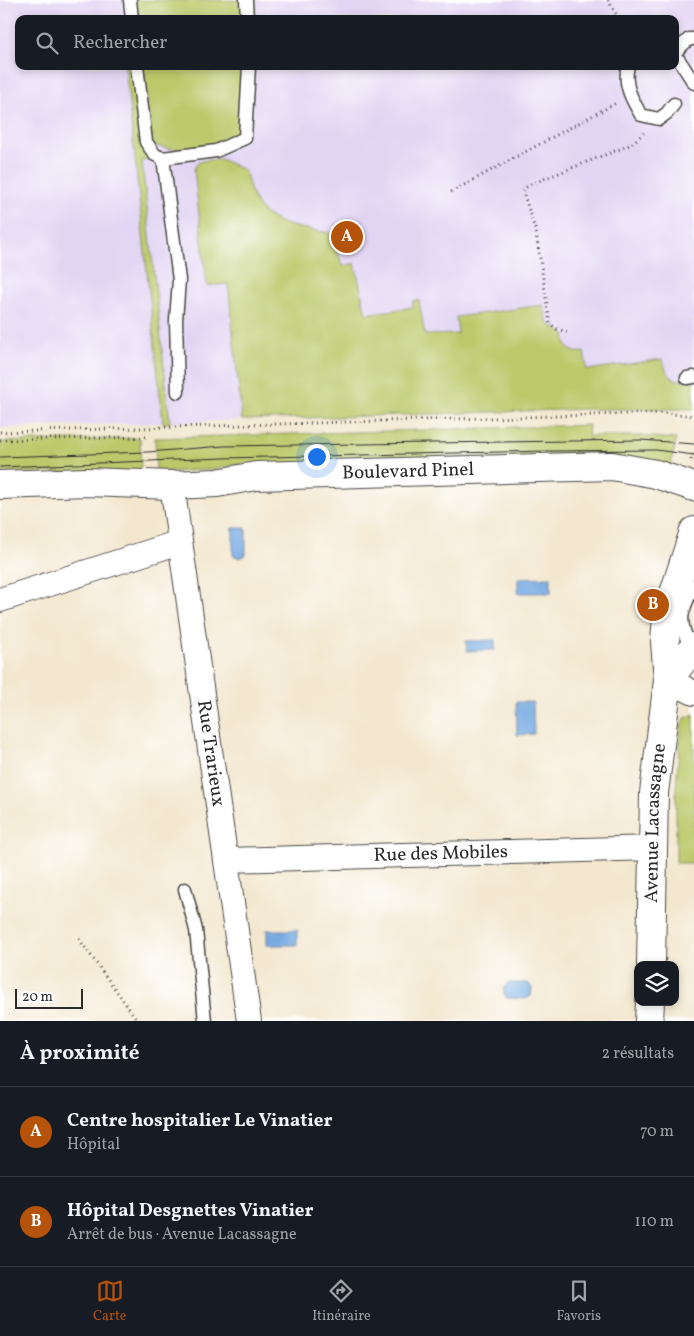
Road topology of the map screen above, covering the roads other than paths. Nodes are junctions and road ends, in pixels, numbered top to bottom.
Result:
1 (130, 0) edge
2 (246, 0) edge
3 (132, 15) edge
4 (247, 15) edge
5 (694, 39) edge
6 (679, 48) edge
7 (679, 60) edge
8 (137, 70) edge
9 (249, 70) edge
10 (627, 70) edge
11 (694, 83) edge
12 (674, 104) dead end
13 (163, 158) junction
14 (178, 392) dead end
15 (0, 484) edge
16 (172, 485) junction
17 (694, 487) edge
18 (694, 531) edge
19 (180, 542) junction
20 (694, 586) edge
21 (0, 600) edge
22 (693, 649) edge
23 (668, 680) junction
24 (694, 693) edge
25 (654, 848) junction
26 (226, 860) junction
27 (184, 889) dead end
28 (651, 961) edge
29 (650, 1006) edge
30 (205, 1021) edge
31 (249, 1021) edge
32 (649, 1021) edge

1 - 3 lane
2 - 4 lane
5 - 6 lane
7 - 11 lane
8 - 13 lane
9 - 13 lane
10 - 12 lane
13 - 14 lane
15 - 16 main road, Boulevard Pinel
16 - 17 main road, Boulevard Pinel
16 - 19 street, Rue Trarieux
18 - 23 main road, Avenue Lacassagne
19 - 21 street
19 - 26 street, Rue Trarieux
20 - 22 lane
22 - 23 main road
23 - 24 street
23 - 25 main road, Avenue Lacassagne
25 - 26 street, Rue des Mobiles
25 - 28 main road, Avenue Lacassagne
26 - 31 street, Rue Trarieux
27 - 30 lane
29 - 32 main road

